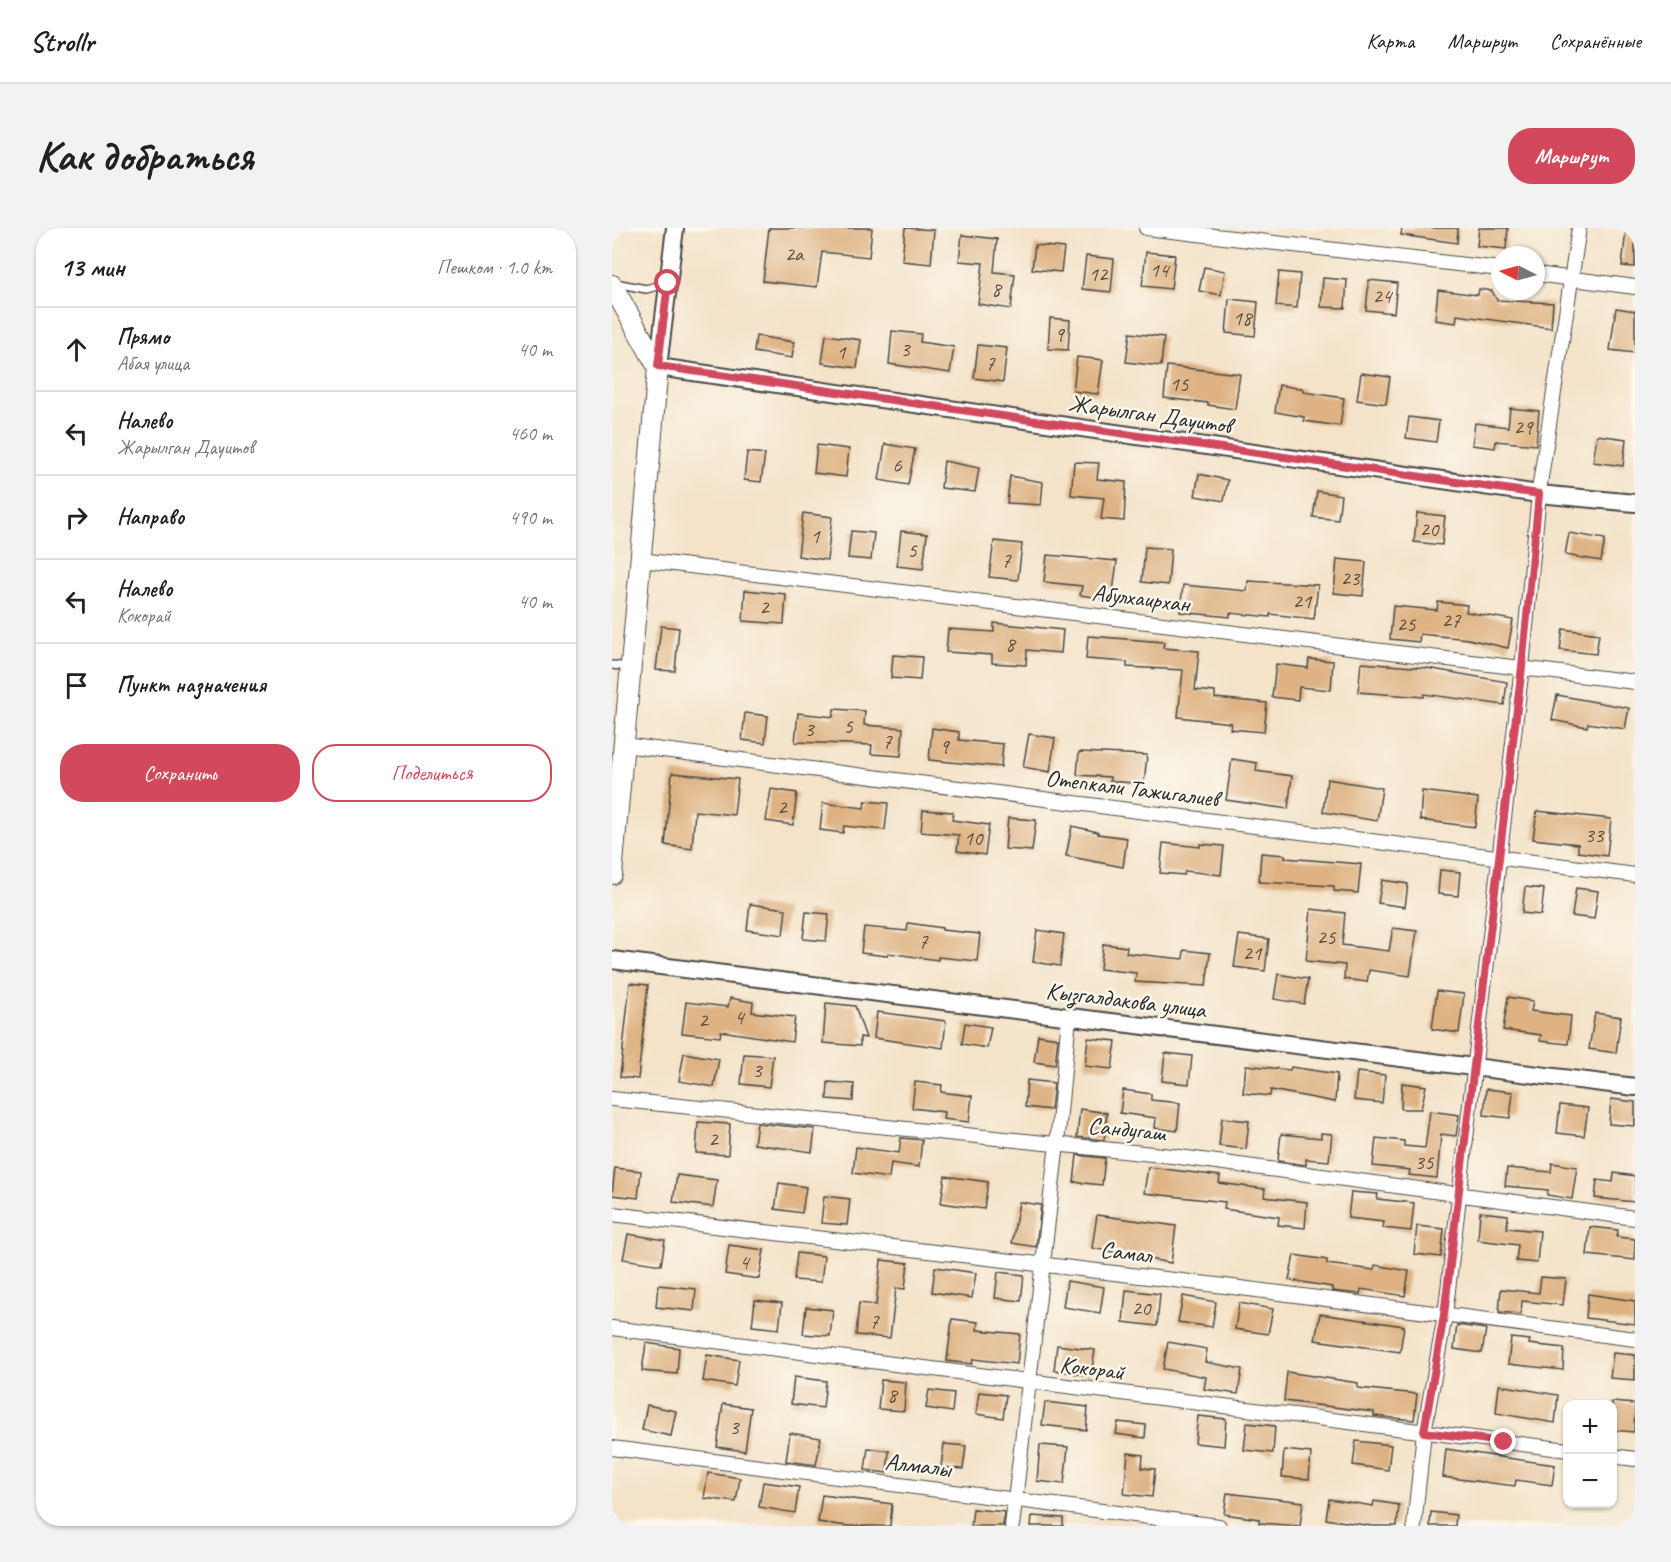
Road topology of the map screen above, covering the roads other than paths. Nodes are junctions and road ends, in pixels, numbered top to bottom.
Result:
1 (675, 228) edge
2 (1146, 228) edge
3 (1579, 228) edge
4 (1491, 268) edge
5 (1545, 275) edge
6 (1573, 279) junction
7 (612, 283) edge
8 (668, 283) junction
9 (1635, 287) edge
10 (658, 366) junction
11 (1539, 494) junction
12 (1635, 503) edge
13 (641, 560) junction
14 (621, 666) edge
15 (1522, 667) junction
16 (1635, 682) edge
17 (624, 746) junction
18 (1499, 856) junction
19 (612, 874) edge
20 (1635, 875) edge
21 (612, 960) edge
22 (1069, 1017) junction
23 (1474, 1067) junction
24 (1635, 1087) edge
25 (612, 1099) edge
26 (1057, 1144) junction
27 (1457, 1194) junction
28 (612, 1214) edge
29 (1635, 1218) edge
30 (1042, 1265) junction
31 (1444, 1315) junction
32 (612, 1328) edge
33 (1635, 1339) edge
34 (1030, 1383) junction
35 (1424, 1432) junction
36 (612, 1448) edge
37 (1563, 1449) edge
38 (1617, 1457) edge
39 (1635, 1459) edge
40 (1016, 1500) junction
41 (1012, 1526) edge
42 (1219, 1526) edge
43 (1414, 1526) edge

1 - 8 street
2 - 4 street
3 - 6 street
5 - 6 street
6 - 9 street
6 - 11 street
7 - 8 lane
7 - 10 main road
8 - 10 street
10 - 11 street, Жарылган Дауитов
10 - 13 main road
11 - 12 street, Жарылган Дауитов
11 - 15 street
13 - 14 main road
13 - 15 street, Абулхаирхан
14 - 17 main road
15 - 16 street, Абулхаирхан
15 - 18 street
17 - 18 street, Отепкали Тажигалиев
17 - 19 main road
18 - 20 street, Отепкали Тажигалиев
18 - 23 street
21 - 22 street, Кызгалдакова улица
22 - 23 street, Кызгалдакова улица
22 - 26 street
23 - 24 street, Кызгалдакова улица
23 - 27 street
25 - 26 street, Сандугаш
26 - 27 street, Сандугаш
26 - 30 street
27 - 29 street, Сандугаш
27 - 31 street
28 - 30 street, Самал
30 - 31 street, Самал
30 - 34 street
31 - 33 street, Самал
31 - 35 street
32 - 34 street, Кокорай
34 - 35 street, Кокорай
34 - 40 street
35 - 37 street, Кокорай
35 - 43 street
36 - 40 street, Алмалы
38 - 39 street
40 - 41 street
40 - 42 street, Алмалы

